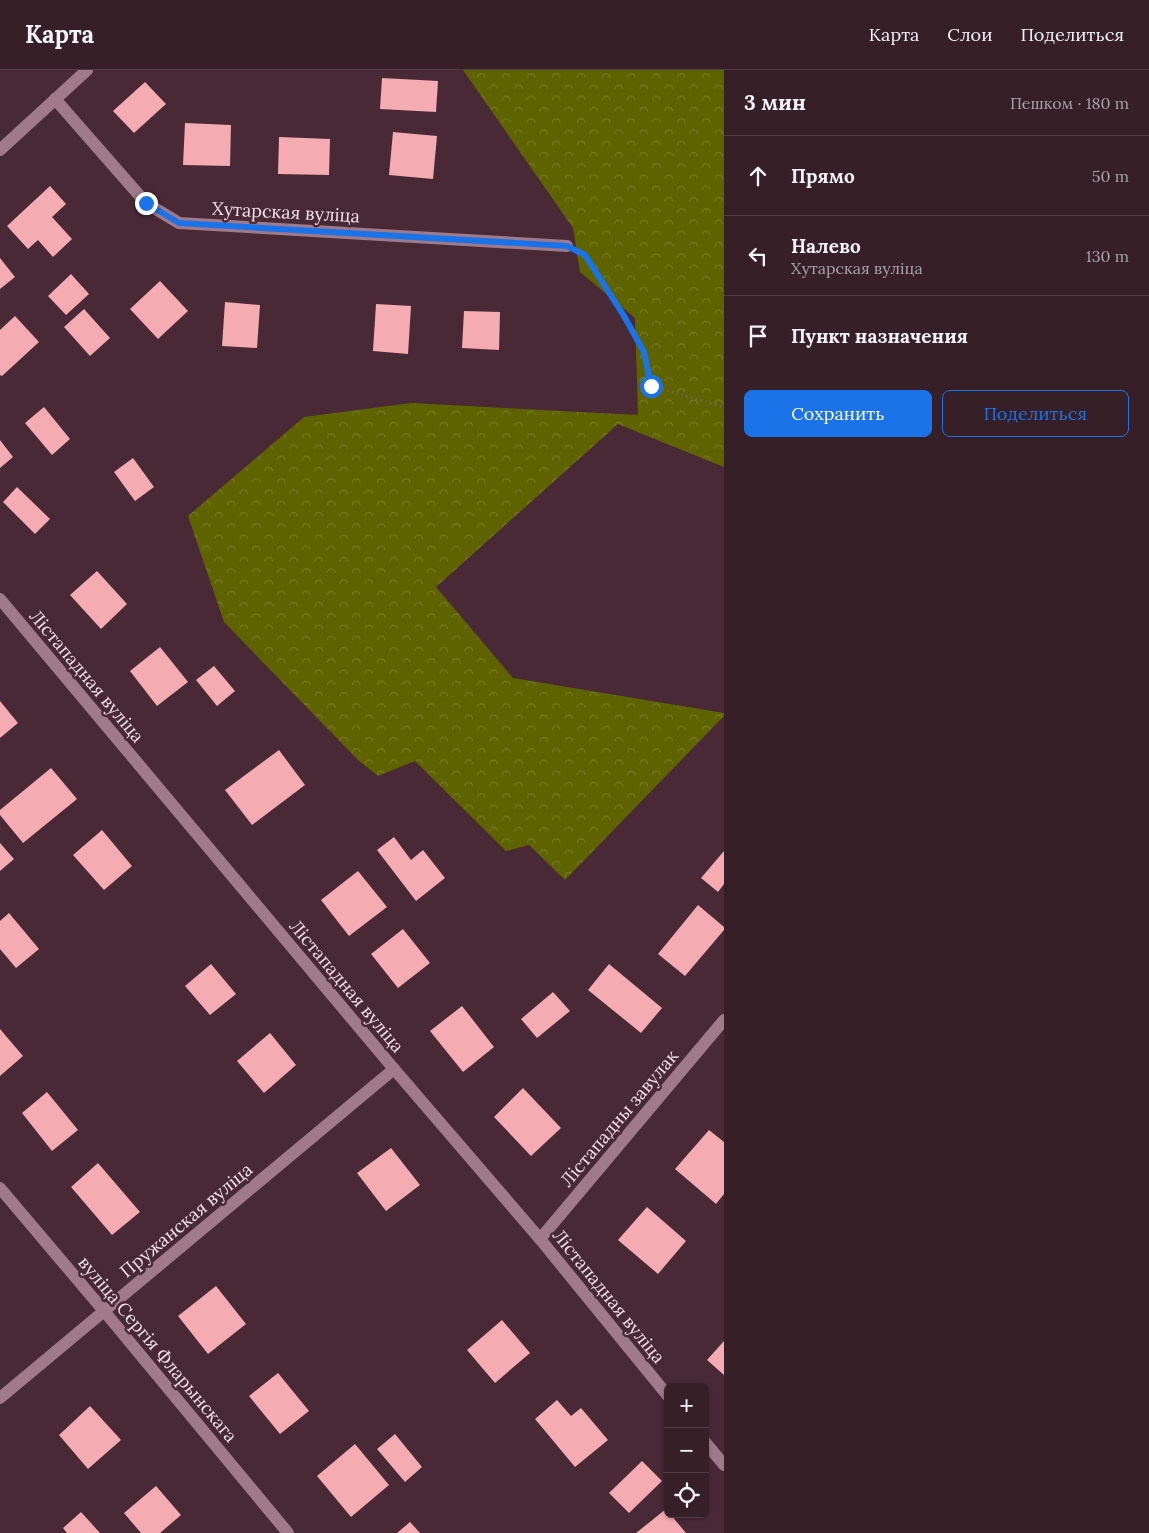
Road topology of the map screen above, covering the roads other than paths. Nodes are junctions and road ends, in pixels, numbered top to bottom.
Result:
1 (87, 70) edge
2 (55, 99) junction
3 (0, 150) edge
4 (567, 246) road end
5 (0, 599) edge
6 (724, 1020) edge
7 (394, 1069) junction
8 (0, 1188) edge
9 (540, 1239) junction
10 (104, 1311) junction
11 (664, 1391) edge
12 (0, 1398) edge
13 (709, 1447) edge
14 (724, 1465) edge
15 (288, 1533) edge

1 - 2 street
2 - 3 street
2 - 4 street, Хутарская вуліца
5 - 7 street, Лістападная вуліца
6 - 9 street, Лістападны завулак
7 - 9 street, Лістападная вуліца
7 - 10 street, Пружанская вуліца
8 - 10 street, вуліца Сергія Фларынскага
9 - 11 street, Лістападная вуліца
10 - 12 street, Пружанская вуліца
10 - 15 street, вуліца Сергія Фларынскага
13 - 14 street

